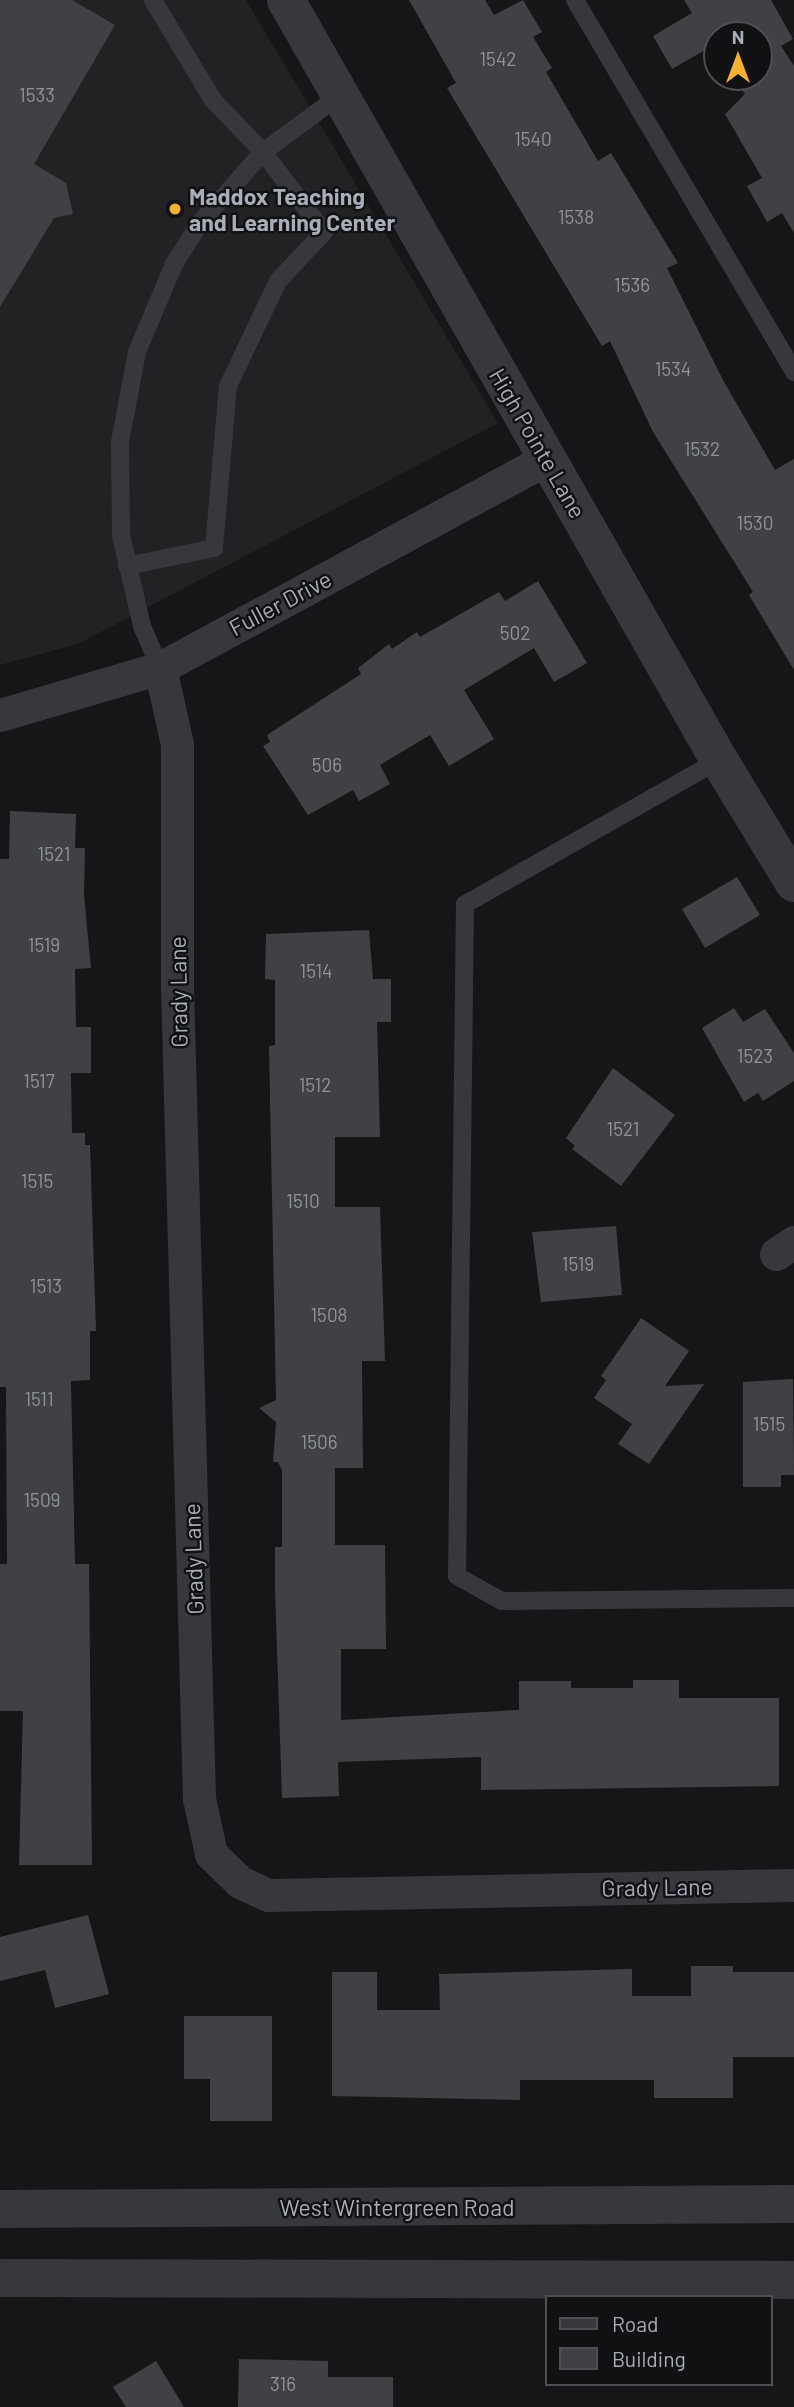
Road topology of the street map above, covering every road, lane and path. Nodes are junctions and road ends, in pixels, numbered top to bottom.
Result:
1 (153, 0) edge
2 (286, 0) edge
3 (575, 0) edge
4 (340, 95) junction
5 (263, 152) junction
6 (794, 372) edge
7 (547, 459) junction
8 (127, 566) junction
9 (160, 668) junction
10 (0, 715) edge
11 (719, 761) junction
12 (794, 883) edge
13 (794, 1598) edge
14 (794, 1885) edge
15 (794, 2204) edge
16 (0, 2209) edge
17 (0, 2278) edge
18 (794, 2280) edge

1 - 5 lane
2 - 4 street, High Pointe Lane
3 - 6 lane
4 - 5 lane
4 - 7 street, High Pointe Lane
5 - 8 lane
5 - 8 lane
7 - 9 street, Fuller Drive
7 - 11 street, High Pointe Lane
8 - 9 lane
9 - 10 street, Fuller Drive
9 - 14 street, Grady Lane
11 - 12 street, High Pointe Lane
11 - 13 lane
15 - 16 street, West Wintergreen Road
17 - 18 street

